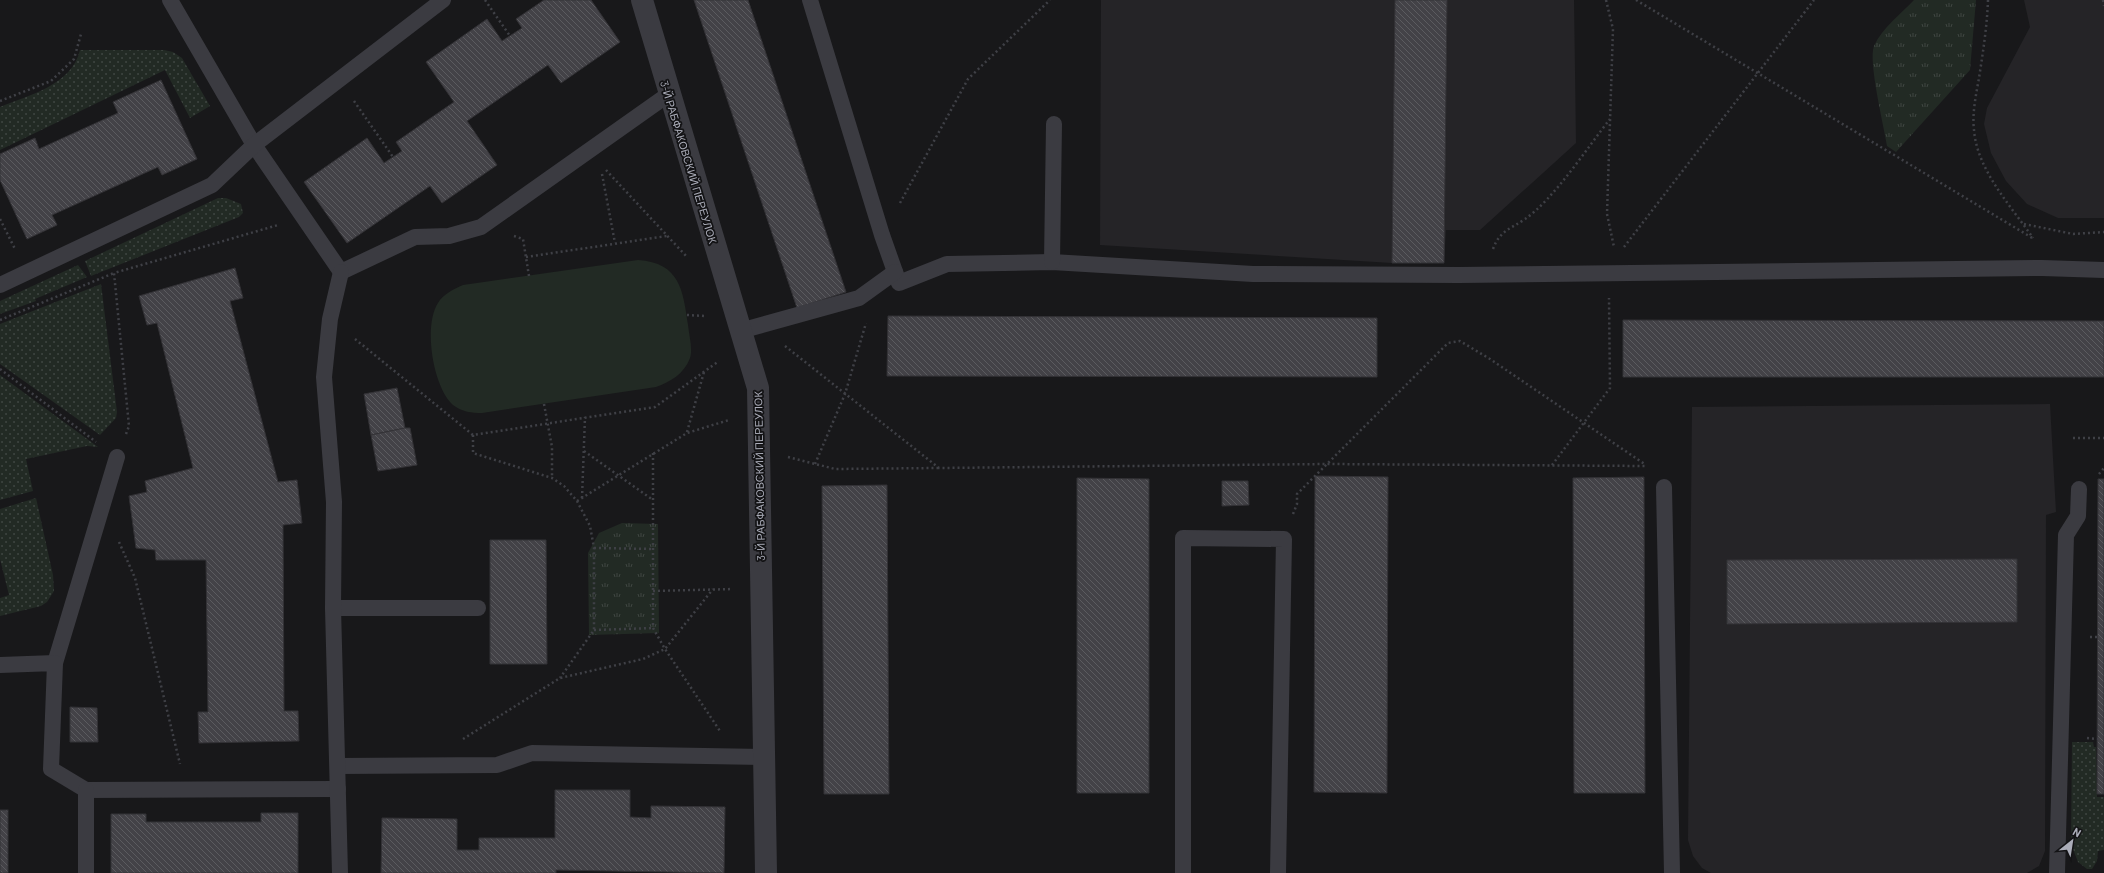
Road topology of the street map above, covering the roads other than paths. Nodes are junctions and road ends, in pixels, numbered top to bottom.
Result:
1 (170, 0) edge
2 (443, 0) edge
3 (642, 0) edge
4 (810, 0) edge
5 (669, 94) junction
6 (1054, 124) dead end
7 (254, 145) junction
8 (1052, 262) junction
9 (2104, 270) edge
10 (341, 272) junction
11 (895, 272) junction
12 (0, 285) edge
13 (748, 333) junction
14 (117, 457) road end
15 (1664, 487) road end
16 (2079, 489) dead end
17 (333, 608) junction
18 (478, 608) dead end
19 (56, 663) junction
20 (0, 665) edge
21 (763, 758) junction
22 (338, 766) junction
23 (338, 789) junction
24 (86, 790) junction
25 (86, 873) edge
26 (340, 873) edge
27 (766, 873) edge
28 (1184, 873) edge
29 (1278, 873) edge
30 (1672, 873) edge
31 (2057, 873) edge

1 - 7 lane
2 - 7 lane
3 - 5 street, 3-Й РАБФАКОВСКИЙ ПЕРЕУЛОК
4 - 11 lane
5 - 10 lane
5 - 13 street, 3-Й РАБФАКОВСКИЙ ПЕРЕУЛОК
6 - 8 lane
7 - 10 lane
7 - 12 lane
8 - 9 lane
8 - 11 lane
10 - 17 lane
11 - 13 lane
13 - 21 street, 3-Й РАБФАКОВСКИЙ ПЕРЕУЛОК
14 - 19 lane
15 - 30 lane
16 - 31 lane
17 - 18 lane
17 - 22 lane
19 - 20 lane
19 - 24 lane
21 - 22 lane
21 - 27 street, 3-Й РАБФАКОВСКИЙ ПЕРЕУЛОК
22 - 23 lane
23 - 24 lane
23 - 26 lane
24 - 25 lane
28 - 29 lane

